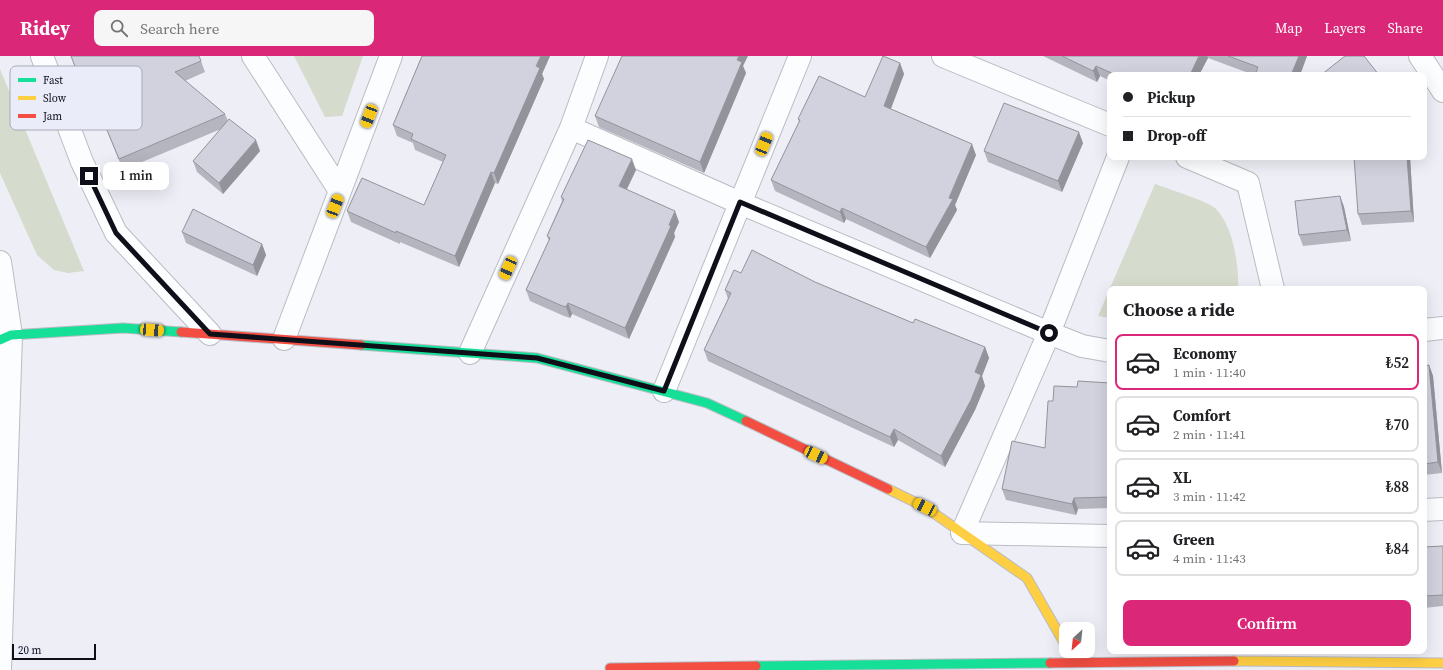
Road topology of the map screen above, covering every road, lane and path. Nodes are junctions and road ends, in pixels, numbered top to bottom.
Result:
1 (42, 56) edge
2 (253, 56) edge
3 (391, 56) edge
4 (597, 56) edge
5 (800, 56) edge
6 (943, 56) edge
7 (1420, 56) edge
8 (46, 66) edge
9 (1443, 91) edge
10 (1107, 124) edge
11 (571, 128) junction
12 (70, 130) edge
13 (1117, 160) edge
14 (1194, 160) edge
15 (340, 191) junction
16 (740, 202) junction
17 (0, 262) edge
18 (1272, 286) edge
19 (1443, 328) edge
20 (1427, 330) edge
21 (1049, 333) junction
22 (210, 334) junction
23 (5, 338) edge
24 (284, 339) junction
25 (1107, 350) edge
26 (470, 353) junction
27 (664, 391) junction
28 (1443, 509) edge
29 (1427, 510) edge
30 (962, 533) junction
31 (1107, 536) edge
32 (1073, 660) edge
33 (1443, 663) edge
34 (0, 670) edge
35 (611, 670) edge

1 - 8 street
2 - 15 street
3 - 15 street
4 - 11 street
5 - 16 street
6 - 10 street
7 - 9 street
11 - 16 street
11 - 26 street
12 - 22 street
13 - 21 street
14 - 18 street
15 - 24 street
16 - 21 street
16 - 27 street
17 - 23 street
19 - 20 street
21 - 25 street
21 - 30 street
22 - 23 street
22 - 24 street
23 - 34 street
24 - 26 street
26 - 27 street
27 - 30 street
28 - 29 street
30 - 31 street
30 - 32 street
32 - 33 street
32 - 35 street

